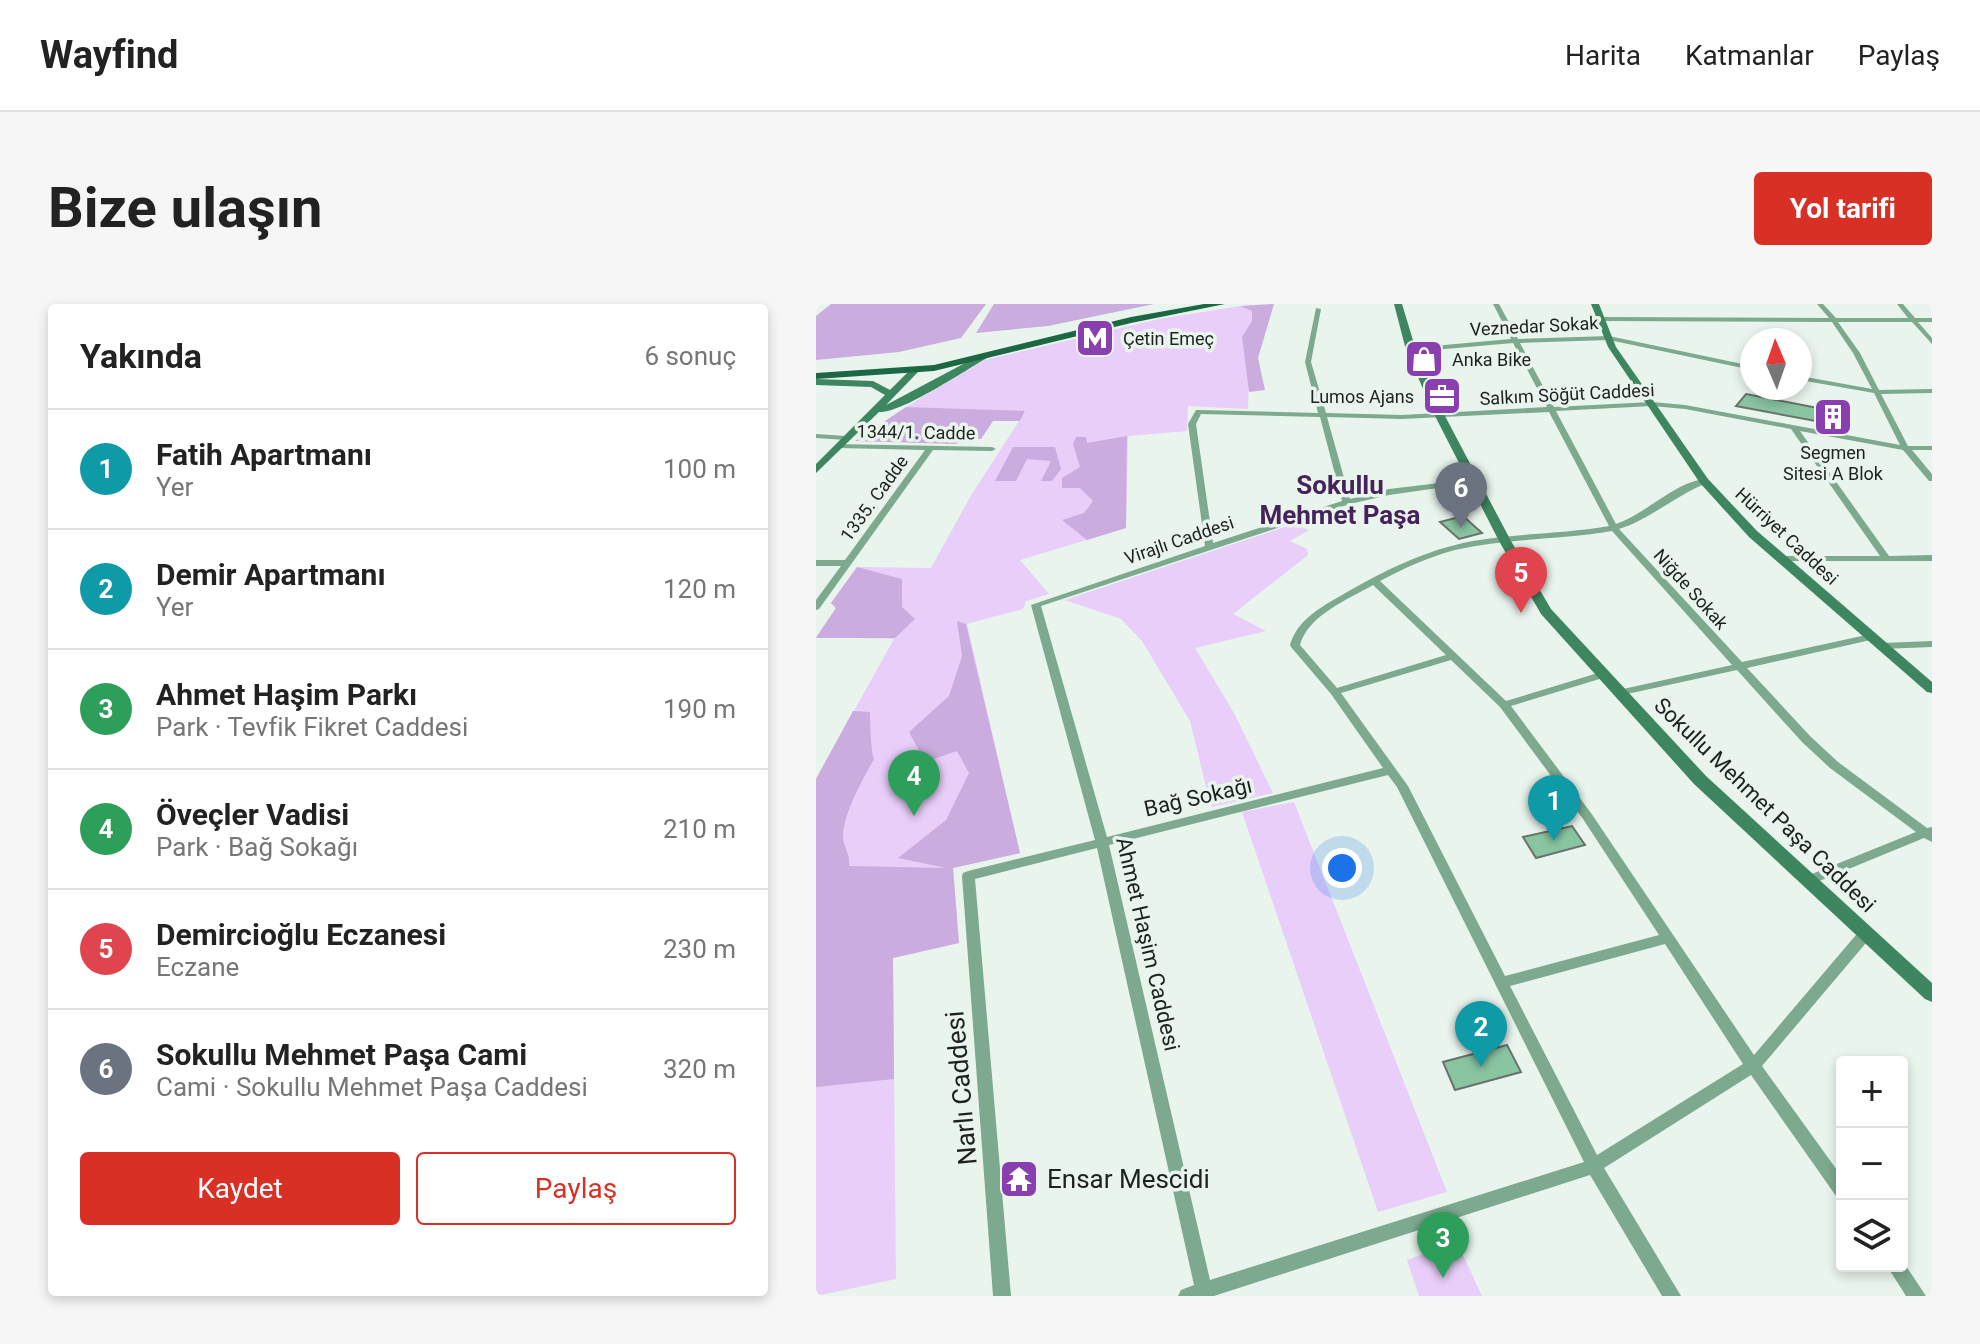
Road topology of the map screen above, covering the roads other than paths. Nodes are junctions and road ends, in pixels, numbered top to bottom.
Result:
1 (1185, 304) edge
2 (1220, 304) edge
3 (1398, 304) edge
4 (1496, 304) edge
5 (1595, 304) edge
6 (1820, 304) edge
7 (1900, 304) edge
8 (1318, 309) dead end
9 (1602, 319) junction
10 (1835, 319) junction
11 (1915, 320) junction
12 (1932, 320) edge
13 (1609, 338) junction
14 (1515, 341) junction
15 (1932, 342) edge
16 (1411, 350) junction
17 (984, 356) junction
18 (934, 364) junction
19 (1740, 365) edge
20 (915, 366) junction
21 (816, 369) edge
22 (816, 379) edge
23 (1812, 380) edge
24 (1932, 391) edge
25 (1878, 392) junction
26 (891, 394) junction
27 (1652, 404) junction
28 (1551, 409) junction
29 (883, 410) junction
30 (1440, 416) junction
31 (1324, 417) junction
32 (1793, 426) junction
33 (816, 436) edge
34 (843, 442) junction
35 (931, 448) junction
36 (1905, 448) junction
37 (1932, 448) edge
38 (992, 449) dead end
39 (816, 470) edge
40 (1932, 479) edge
41 (1473, 481) junction
42 (1704, 481) junction
43 (1347, 502) junction
44 (1614, 528) junction
45 (1505, 541) junction
46 (1209, 546) junction
47 (1886, 558) junction
48 (1932, 558) edge
49 (1781, 559) junction
50 (816, 563) edge
51 (847, 563) junction
52 (1374, 581) junction
53 (1036, 605) joint
54 (816, 607) edge
55 (1871, 637) junction
56 (1932, 644) edge
57 (1882, 646) junction
58 (1453, 656) junction
59 (1737, 665) junction
60 (1602, 675) junction
61 (1932, 689) edge
62 (1335, 692) junction
63 (1618, 693) junction
64 (1504, 705) junction
65 (1391, 770) junction
66 (1930, 834) edge
67 (1102, 841) junction
68 (968, 876) joint
69 (1807, 881) junction
70 (1866, 933) junction
71 (1667, 938) junction
72 (1500, 983) junction
73 (1932, 994) edge
74 (1753, 1066) junction
75 (1594, 1166) junction
76 (1836, 1183) edge
77 (1900, 1272) edge
78 (1199, 1294) edge
79 (1002, 1296) edge
80 (1672, 1296) edge
81 (1917, 1296) edge

1 - 18 main road
2 - 17 main road
3 - 16 main road, Sokullu Mehmet Paşa Caddesi
4 - 14 street, Niğde Sokak
5 - 9 main road, Hürriyet Caddesi
6 - 10 street
7 - 11 street
8 - 31 street
9 - 10 street
9 - 13 main road, Hürriyet Caddesi
10 - 11 street
10 - 25 street
11 - 12 street
11 - 15 street
13 - 14 street, Veznedar Sokak
13 - 19 street, Veznedar Sokak
13 - 27 main road, Hürriyet Caddesi
14 - 16 street, Veznedar Sokak
14 - 28 street, Niğde Sokak
16 - 30 main road, Sokullu Mehmet Paşa Caddesi
17 - 18 main road
17 - 29 main road
18 - 20 main road
18 - 29 main road
20 - 21 main road
20 - 22 main road
20 - 26 main road
22 - 26 main road
23 - 25 street
24 - 25 street
25 - 36 street
26 - 34 main road
27 - 28 street, Salkım Söğüt Caddesi
27 - 32 street, Salkım Söğüt Caddesi
27 - 42 main road, Hürriyet Caddesi
28 - 30 street, Salkım Söğüt Caddesi
28 - 44 street, Niğde Sokak
29 - 34 main road
30 - 31 street, Salkım Söğüt Caddesi
30 - 41 main road, Sokullu Mehmet Paşa Caddesi
31 - 43 street
31 - 46 street, Salkım Söğüt Caddesi
32 - 36 street, Salkım Söğüt Caddesi
32 - 47 street
33 - 34 street, 1344/1. Cadde
34 - 35 street, 1344/1. Cadde
34 - 39 main road
35 - 38 street, 1344/1. Cadde
35 - 51 street, 1335. Cadde
36 - 37 street, Salkım Söğüt Caddesi
36 - 40 street
41 - 43 street, Virajlı Caddesi
41 - 45 main road, Sokullu Mehmet Paşa Caddesi
42 - 44 street
42 - 49 main road, Hürriyet Caddesi
43 - 46 street, Virajlı Caddesi
44 - 45 street
44 - 59 street, Niğde Sokak
45 - 52 street
45 - 60 main road, Sokullu Mehmet Paşa Caddesi
46 - 53 street, Virajlı Caddesi
47 - 48 street
47 - 49 street
49 - 55 main road, Hürriyet Caddesi
50 - 51 street
51 - 54 street, 1335. Cadde
52 - 58 street
52 - 62 street
53 - 67 street, Ahmet Haşim Caddesi
55 - 57 main road, Hürriyet Caddesi
55 - 59 street
56 - 57 street
57 - 61 main road, Hürriyet Caddesi
58 - 62 street
58 - 64 street
59 - 63 street
59 - 66 street, Niğde Sokak
60 - 63 main road, Sokullu Mehmet Paşa Caddesi
60 - 64 street
62 - 65 street
63 - 69 main road, Sokullu Mehmet Paşa Caddesi
64 - 71 street
65 - 67 street, Bağ Sokağı
65 - 72 street
66 - 69 street
67 - 68 street, Bağ Sokağı
67 - 78 street, Ahmet Haşim Caddesi
68 - 79 street, Narlı Caddesi
69 - 70 main road, Sokullu Mehmet Paşa Caddesi
70 - 73 main road, Sokullu Mehmet Paşa Caddesi
70 - 74 street
71 - 72 street
71 - 74 street
72 - 75 street
74 - 75 street
74 - 76 street
75 - 78 street
75 - 80 street
77 - 81 street

